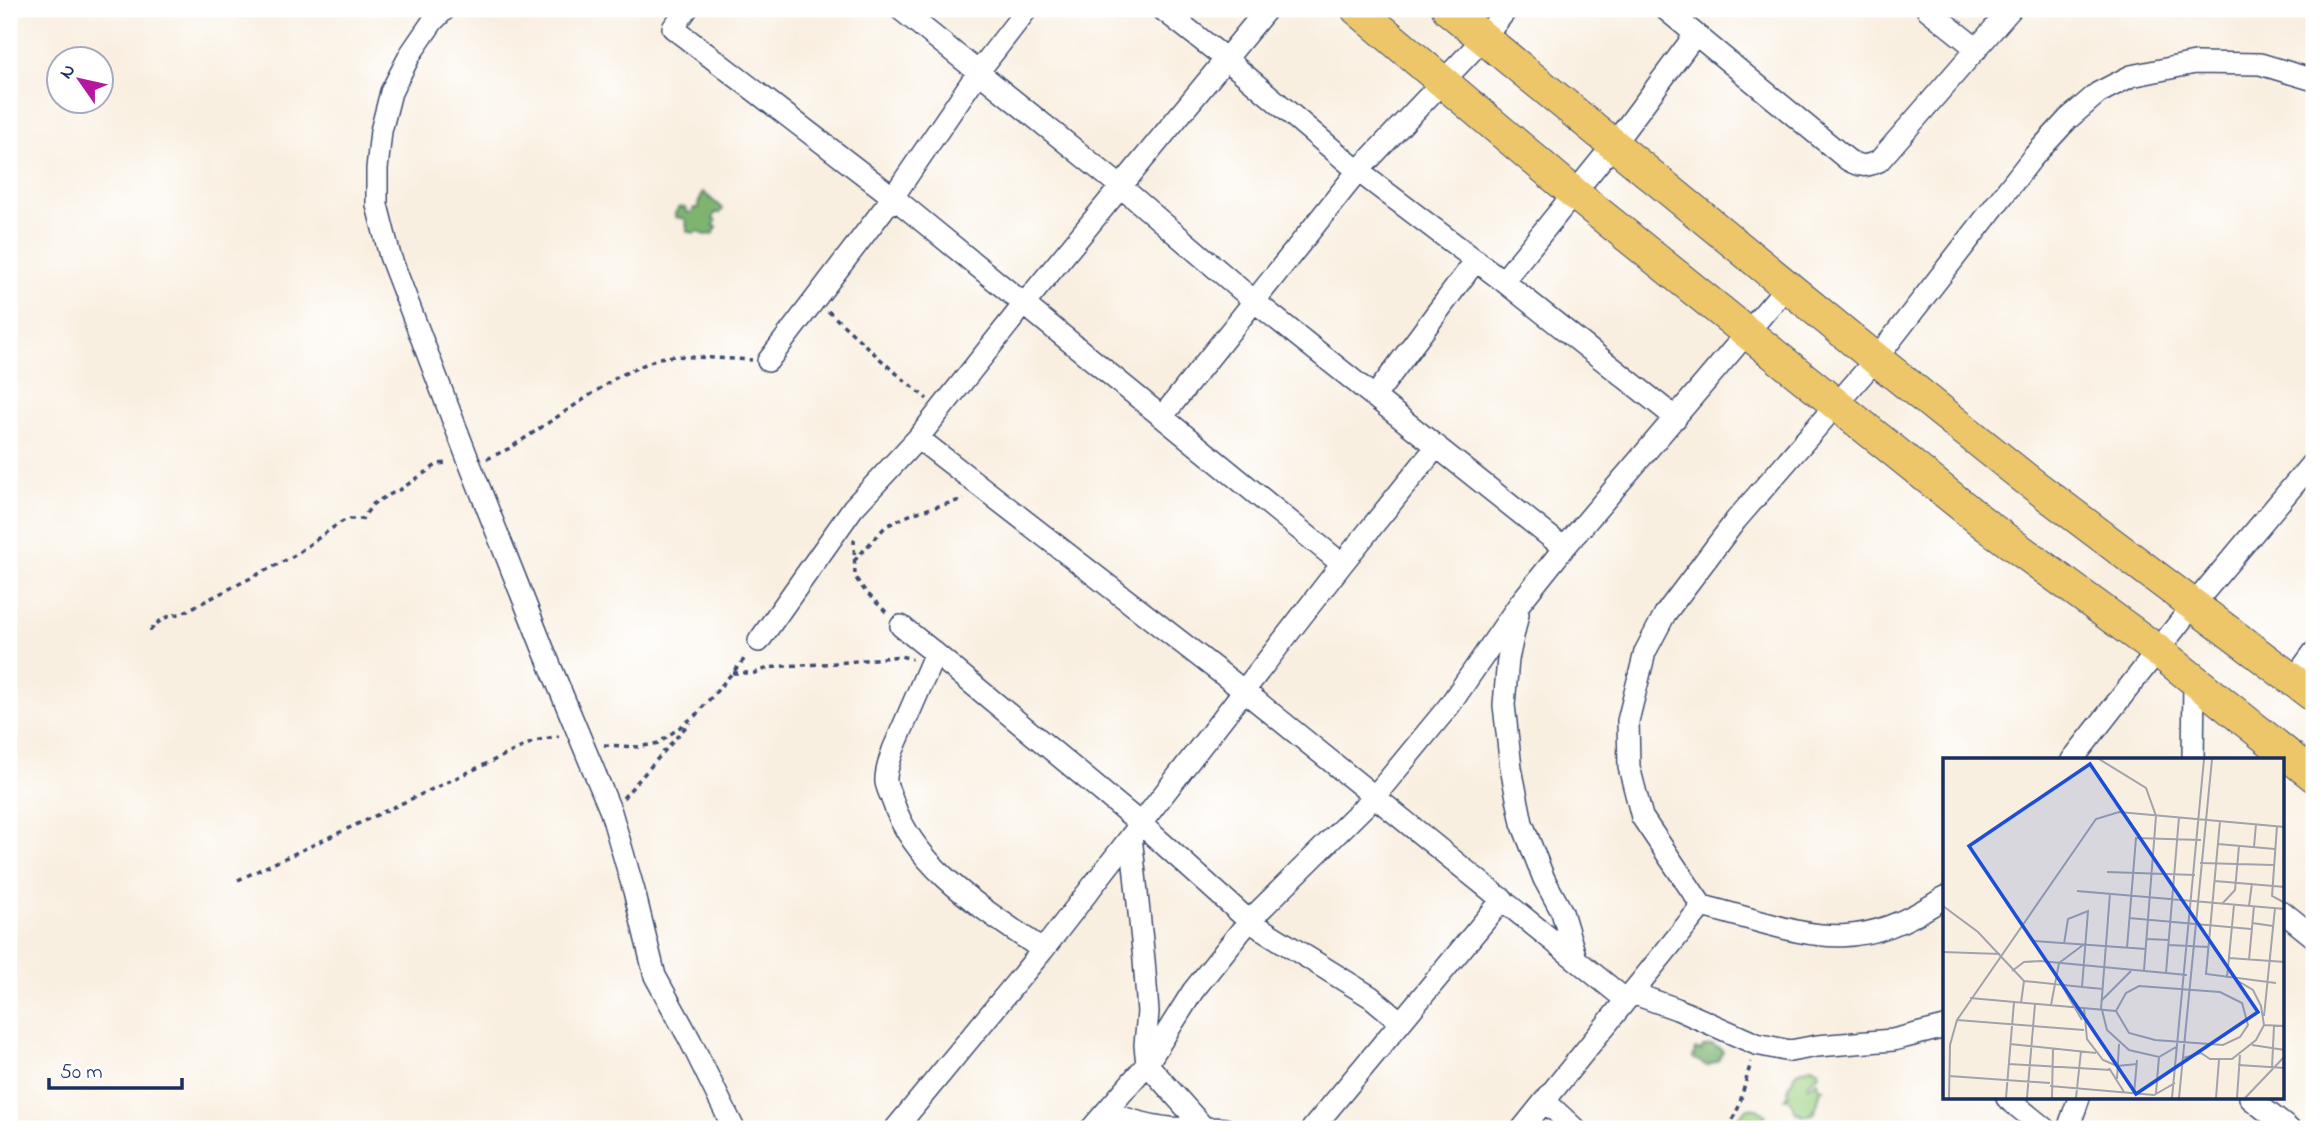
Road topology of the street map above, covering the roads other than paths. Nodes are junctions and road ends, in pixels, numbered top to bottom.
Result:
1 (445, 9) edge
2 (687, 9) edge
3 (900, 9) edge
4 (1027, 9) edge
5 (1162, 9) edge
6 (1268, 9) edge
7 (1357, 9) edge
8 (1448, 9) edge
9 (1507, 9) edge
10 (1665, 9) edge
11 (1927, 9) edge
12 (2011, 9) edge
13 (1695, 35) junction
14 (1484, 38) junction
15 (1977, 49) junction
16 (1226, 58) junction
17 (979, 71) junction
18 (2314, 80) edge
19 (1442, 81) junction
20 (1614, 144) junction
21 (1358, 171) junction
22 (1120, 186) junction
23 (1575, 194) junction
24 (893, 197) junction
25 (1476, 260) junction
26 (1503, 281) junction
27 (1787, 286) junction
28 (1254, 301) junction
29 (1025, 303) junction
30 (1749, 333) junction
31 (1875, 359) junction
32 (768, 361) dead end
33 (1375, 396) junction
34 (1837, 403) junction
35 (1162, 417) junction
36 (1676, 418) junction
37 (918, 438) junction
38 (1437, 446) junction
39 (2314, 461) edge
40 (1564, 548) junction
41 (1342, 564) junction
42 (1520, 603) junction
43 (2194, 604) junction
44 (901, 626) road end
45 (760, 640) road end
46 (2158, 651) junction
47 (2314, 652) edge
48 (932, 660) junction
49 (2194, 682) junction
50 (2304, 687) edge
51 (1244, 691) junction
52 (2074, 758) edge
53 (2193, 758) edge
54 (2314, 776) edge
55 (1375, 796) junction
56 (1136, 830) junction
57 (1943, 898) edge
58 (1503, 899) junction
59 (1702, 906) junction
60 (2284, 913) edge
61 (1249, 921) junction
62 (2314, 937) edge
63 (1043, 950) junction
64 (1576, 959) junction
65 (1629, 997) junction
66 (1401, 1022) junction
67 (1940, 1035) edge
68 (1147, 1064) junction
69 (2009, 1100) edge
70 (2078, 1100) edge
71 (2253, 1100) edge
72 (1545, 1101) junction
73 (1106, 1112) junction
74 (1204, 1128) edge
75 (734, 1129) edge
76 (896, 1129) edge
77 (1091, 1129) edge
78 (1225, 1129) edge
79 (1312, 1129) edge
80 (1522, 1129) edge
81 (1575, 1129) edge
82 (2045, 1129) edge
83 (2068, 1129) edge
84 (2289, 1129) edge

1 - 75 street
2 - 24 street
3 - 17 street
4 - 17 street
5 - 16 street
6 - 16 street
7 - 19 main road
8 - 14 main road
9 - 14 street
10 - 13 street
11 - 15 street
12 - 15 street
13 - 15 street
13 - 20 street
14 - 19 street
14 - 20 main road
16 - 21 street
16 - 22 street
17 - 22 street
17 - 24 street
18 - 31 street
19 - 21 street
19 - 23 main road
20 - 23 street
20 - 27 main road
21 - 25 street
21 - 28 street
22 - 28 street
22 - 29 street
23 - 26 street
23 - 30 main road
24 - 29 street
24 - 32 street
25 - 26 street
25 - 33 street
26 - 36 street
27 - 30 street
27 - 31 main road
28 - 33 street
28 - 35 street
29 - 35 street
29 - 37 street
30 - 34 main road
30 - 36 street
31 - 34 street
31 - 43 main road
33 - 38 street
34 - 46 main road
34 - 59 street
35 - 41 street
36 - 40 street
37 - 45 street
37 - 51 street
38 - 40 street
38 - 41 street
39 - 43 street
40 - 42 street
41 - 51 street
42 - 55 street
42 - 64 street
43 - 46 street
43 - 50 main road
44 - 48 street
46 - 49 main road
46 - 52 street
47 - 50 street
48 - 56 street
48 - 63 street
49 - 53 street
49 - 54 main road
51 - 55 street
51 - 56 street
55 - 58 street
55 - 61 street
56 - 61 street
56 - 63 street
56 - 68 street
57 - 59 street
58 - 64 street
58 - 66 street
59 - 65 street
60 - 62 street
61 - 66 street
61 - 68 street
63 - 76 street
64 - 65 street
65 - 67 street
65 - 72 street
66 - 79 street
68 - 73 street
68 - 74 street
69 - 82 street
70 - 83 street
71 - 84 street
72 - 80 street
72 - 81 street
73 - 74 street
73 - 77 street
74 - 78 street

